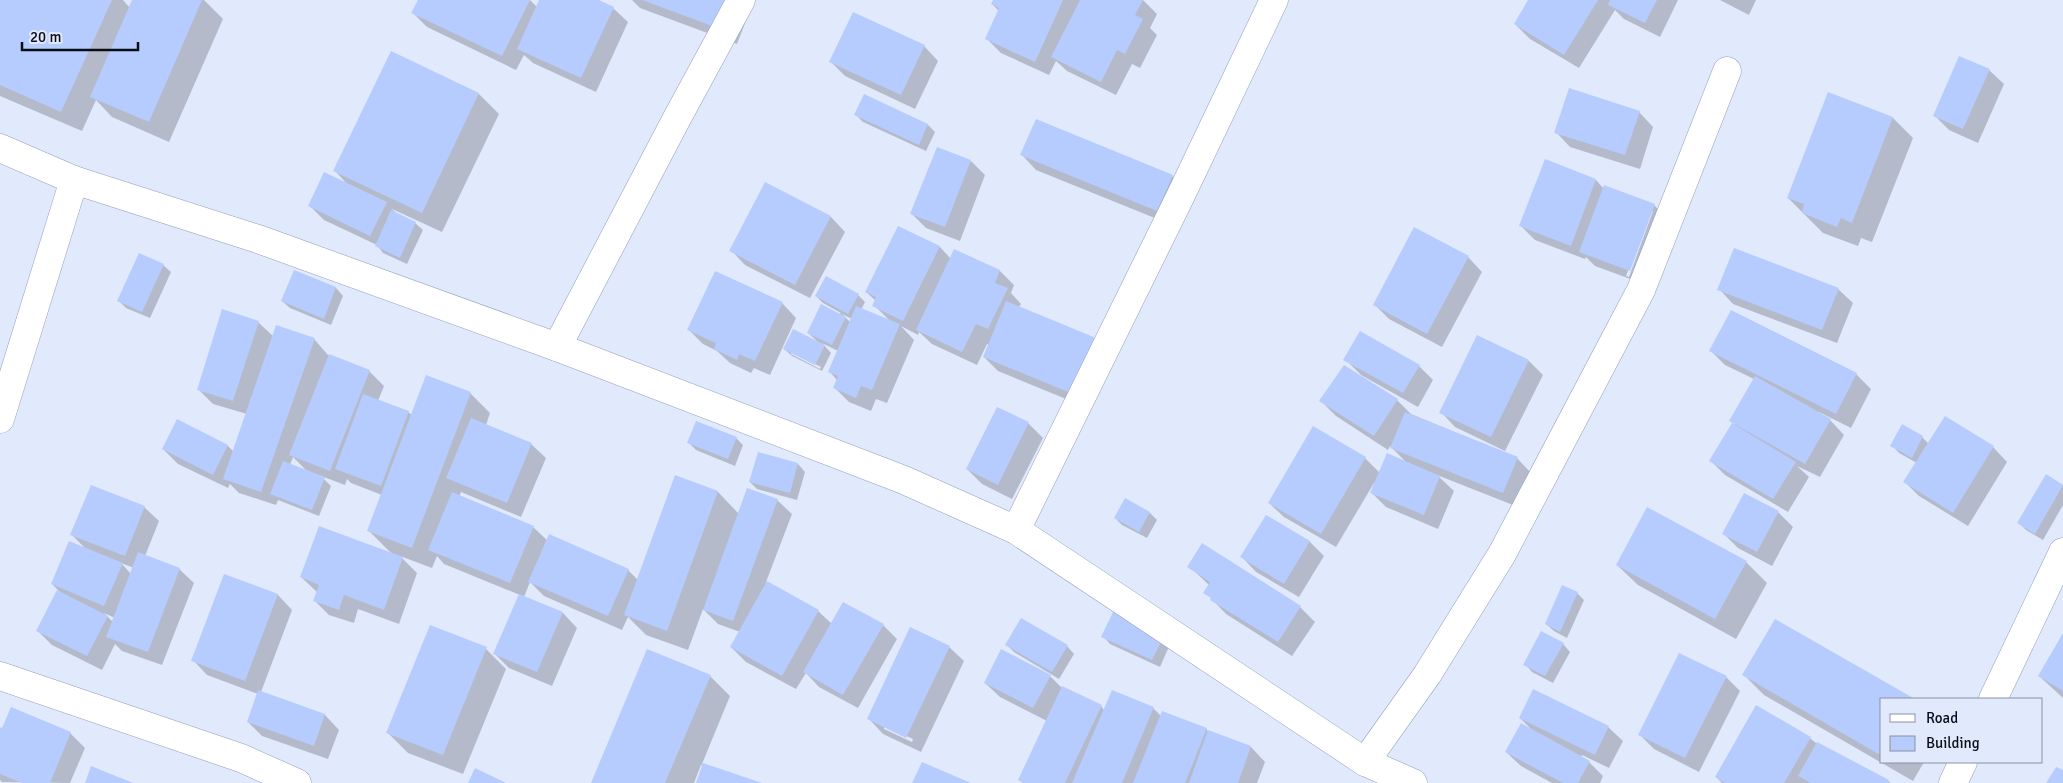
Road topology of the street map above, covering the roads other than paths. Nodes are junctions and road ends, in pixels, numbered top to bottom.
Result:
1 (741, 0) edge
2 (1274, 0) edge
3 (1727, 71) dead end
4 (0, 148) edge
5 (74, 180) junction
6 (558, 347) junction
7 (0, 419) edge
8 (1016, 530) junction
9 (2063, 552) edge
10 (0, 676) edge
11 (1993, 698) edge
12 (1365, 762) junction
13 (1963, 763) edge
14 (297, 783) edge
15 (1413, 783) edge
16 (1953, 783) edge

1 - 6 street
2 - 8 street
3 - 12 street
4 - 5 street
5 - 6 street
5 - 7 street
6 - 8 street
8 - 12 street
9 - 11 street
10 - 14 street
12 - 15 street
13 - 16 street

